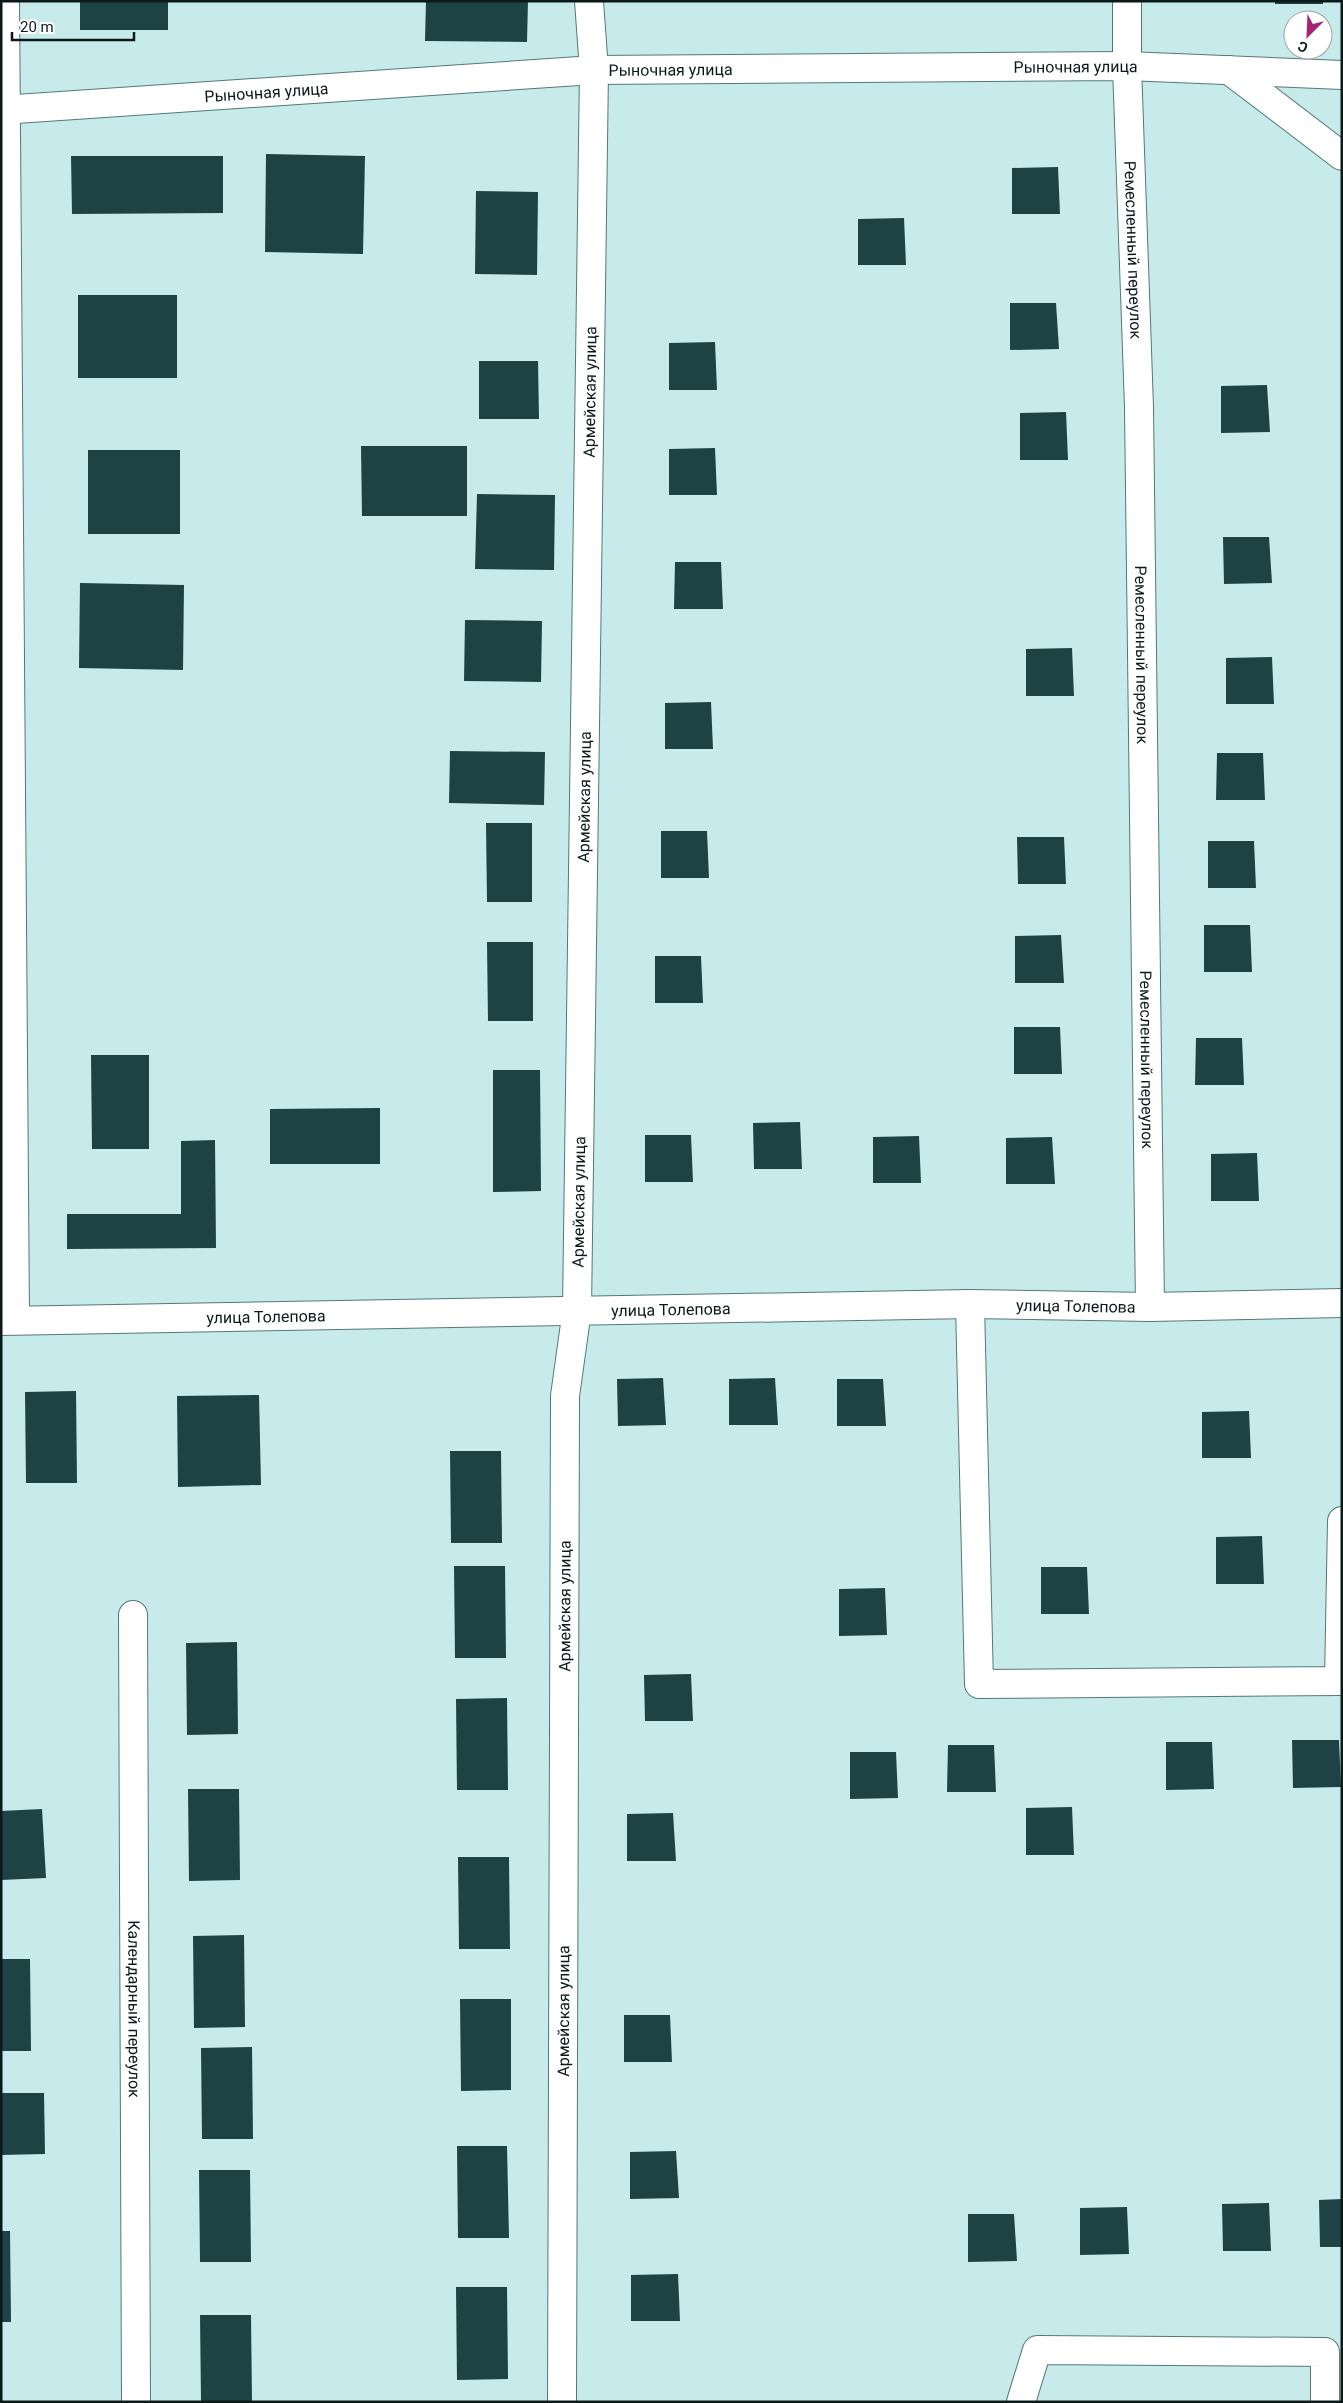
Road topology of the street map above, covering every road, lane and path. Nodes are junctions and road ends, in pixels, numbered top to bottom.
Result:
1 (4, 1) edge
2 (589, 1) edge
3 (1127, 1) edge
4 (1127, 66) junction
5 (594, 70) junction
6 (1229, 70) junction
7 (1342, 74) edge
8 (3, 110) edge
9 (1342, 156) edge
10 (1342, 1303) edge
11 (970, 1304) junction
12 (1150, 1307) junction
13 (577, 1310) junction
14 (8, 1321) edge
15 (1342, 1521) edge
16 (133, 1614) dead end
17 (136, 2402) edge
18 (562, 2402) edge
19 (1021, 2402) edge
20 (1325, 2402) edge

1 - 8 street
2 - 5 street, Армейская улица
3 - 4 street, Ремесленный переулок
4 - 5 street, Рыночная улица
4 - 6 street, Рыночная улица
4 - 12 street, Ремесленный переулок
5 - 8 street, Рыночная улица
5 - 13 street, Армейская улица
6 - 7 street, Рыночная улица
6 - 9 street
8 - 14 street
10 - 12 street, улица Толепова
11 - 12 street, улица Толепова
11 - 13 street, улица Толепова
11 - 15 street
13 - 14 street, улица Толепова
13 - 18 street, Армейская улица
16 - 17 street, Календарный переулок
19 - 20 street

